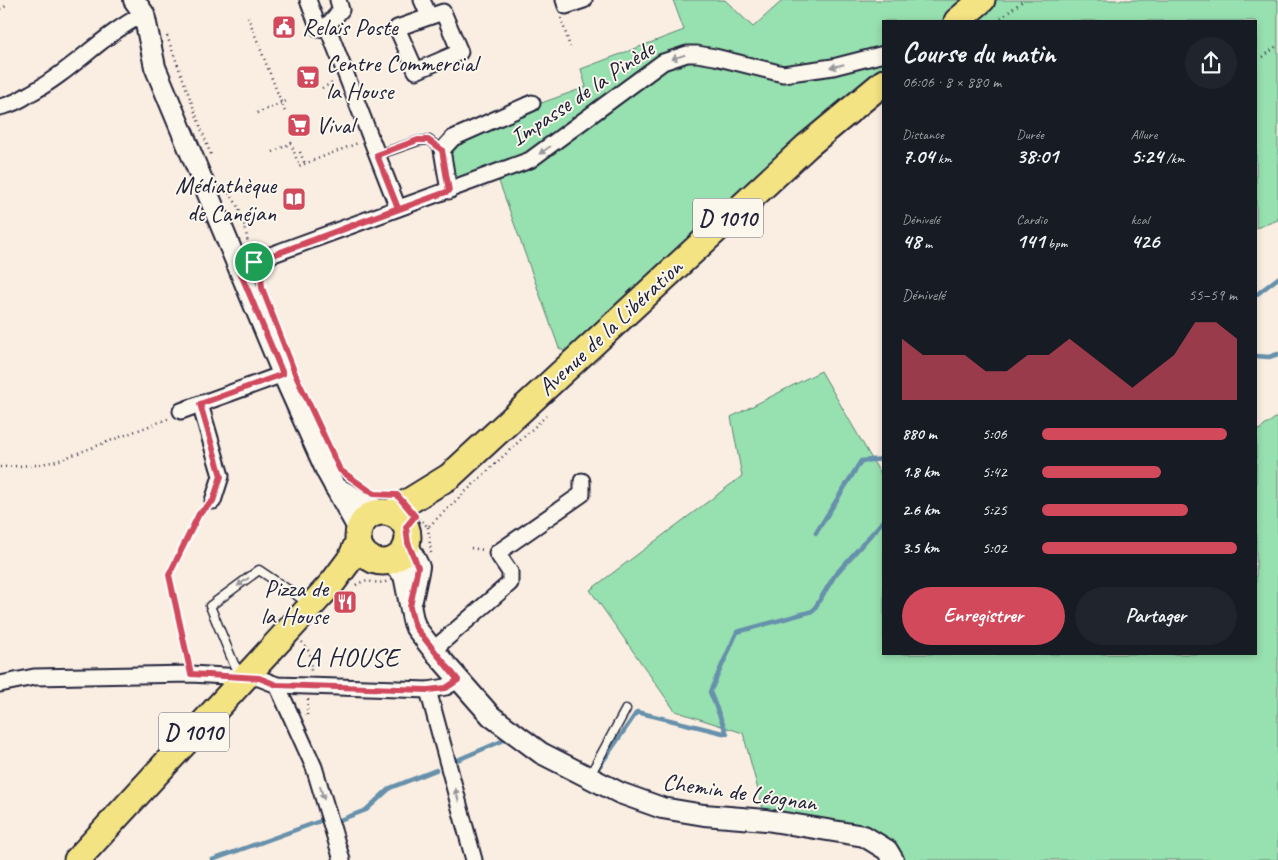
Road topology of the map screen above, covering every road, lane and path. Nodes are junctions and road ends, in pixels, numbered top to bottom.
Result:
1 (308, 0) edge
2 (338, 0) edge
3 (422, 0) edge
4 (584, 0) edge
5 (982, 0) edge
6 (1024, 0) edge
7 (565, 3) edge
8 (8, 5) dead end
9 (139, 7) edge
10 (0, 9) edge
11 (428, 16) dead end
12 (248, 17) dead end
13 (958, 20) edge
14 (998, 20) edge
15 (327, 26) junction
16 (166, 33) dead end
17 (1278, 45) edge
18 (570, 47) dead end
19 (882, 55) edge
20 (1263, 56) dead end
21 (881, 89) edge
22 (289, 100) dead end
23 (282, 103) junction
24 (532, 103) dead end
25 (0, 107) edge
26 (285, 112) dead end
27 (257, 113) dead end
28 (371, 138) junction
29 (442, 150) junction
30 (273, 152) dead end
31 (300, 152) dead end
32 (377, 155) junction
33 (213, 161) dead end
34 (305, 164) junction
35 (221, 184) dead end
36 (449, 191) junction
37 (398, 208) junction
38 (246, 264) junction
39 (283, 374) junction
40 (200, 404) junction
41 (181, 411) joint
42 (549, 413) dead end
43 (0, 466) edge
44 (582, 481) dead end
45 (335, 487) junction
46 (213, 501) joint
47 (400, 522) junction
48 (358, 536) junction
49 (382, 561) junction
50 (333, 582) junction
51 (312, 605) junction
52 (410, 607) junction
53 (433, 650) junction
54 (191, 674) junction
55 (245, 679) junction
56 (458, 680) junction
57 (0, 684) edge
58 (277, 685) junction
59 (428, 690) junction
60 (626, 709) dead end
61 (589, 778) junction
62 (78, 860) edge
63 (342, 860) edge
64 (474, 860) edge
65 (893, 860) edge

1 - 15 street
2 - 15 street
3 - 11 street
4 - 7 street
5 - 13 main road
6 - 14 path
7 - 18 path
8 - 10 path
9 - 25 street
9 - 38 street
12 - 23 path
15 - 28 street
16 - 33 path
17 - 20 path
19 -> 36 street, Impasse de la Pinède
21 - 47 main road, Avenue de la Libération / D 1010
22 - 23 path
23 - 26 path
23 - 27 path
24 - 29 street
28 - 32 street
28 - 34 path
29 - 32 lane
29 - 36 street
30 - 34 path
31 - 34 path
32 - 37 street
35 - 38 path
36 - 37 street, Impasse de la Pinède
37 - 38 street, Impasse de la Pinède
38 - 39 street
39 - 40 street
39 - 45 street
40 - 41 street
40 - 46 street
41 - 43 path
42 - 47 path
44 - 53 street
45 - 47 street
45 - 48 street
46 - 54 path
47 - 48 main road
47 - 49 main road
47 - 52 street, Chemin de Léognan
48 - 49 main road
48 - 50 main road, D 1010
49 - 50 main road, D 1010
49 - 52 street, Chemin de Léognan
50 - 51 main road, D 1010
51 - 55 main road, D 1010
51 -> 55 lane
52 - 53 street, Chemin de Léognan
53 - 56 street, Chemin de Léognan
54 - 55 street
54 - 57 street
55 - 58 street
55 - 62 main road, D 1010
56 - 59 street
56 - 61 street, Chemin de Léognan
58 - 59 street
58 -> 63 street
64 -> 59 street
60 - 61 lane
61 - 65 street, Chemin de Léognan

